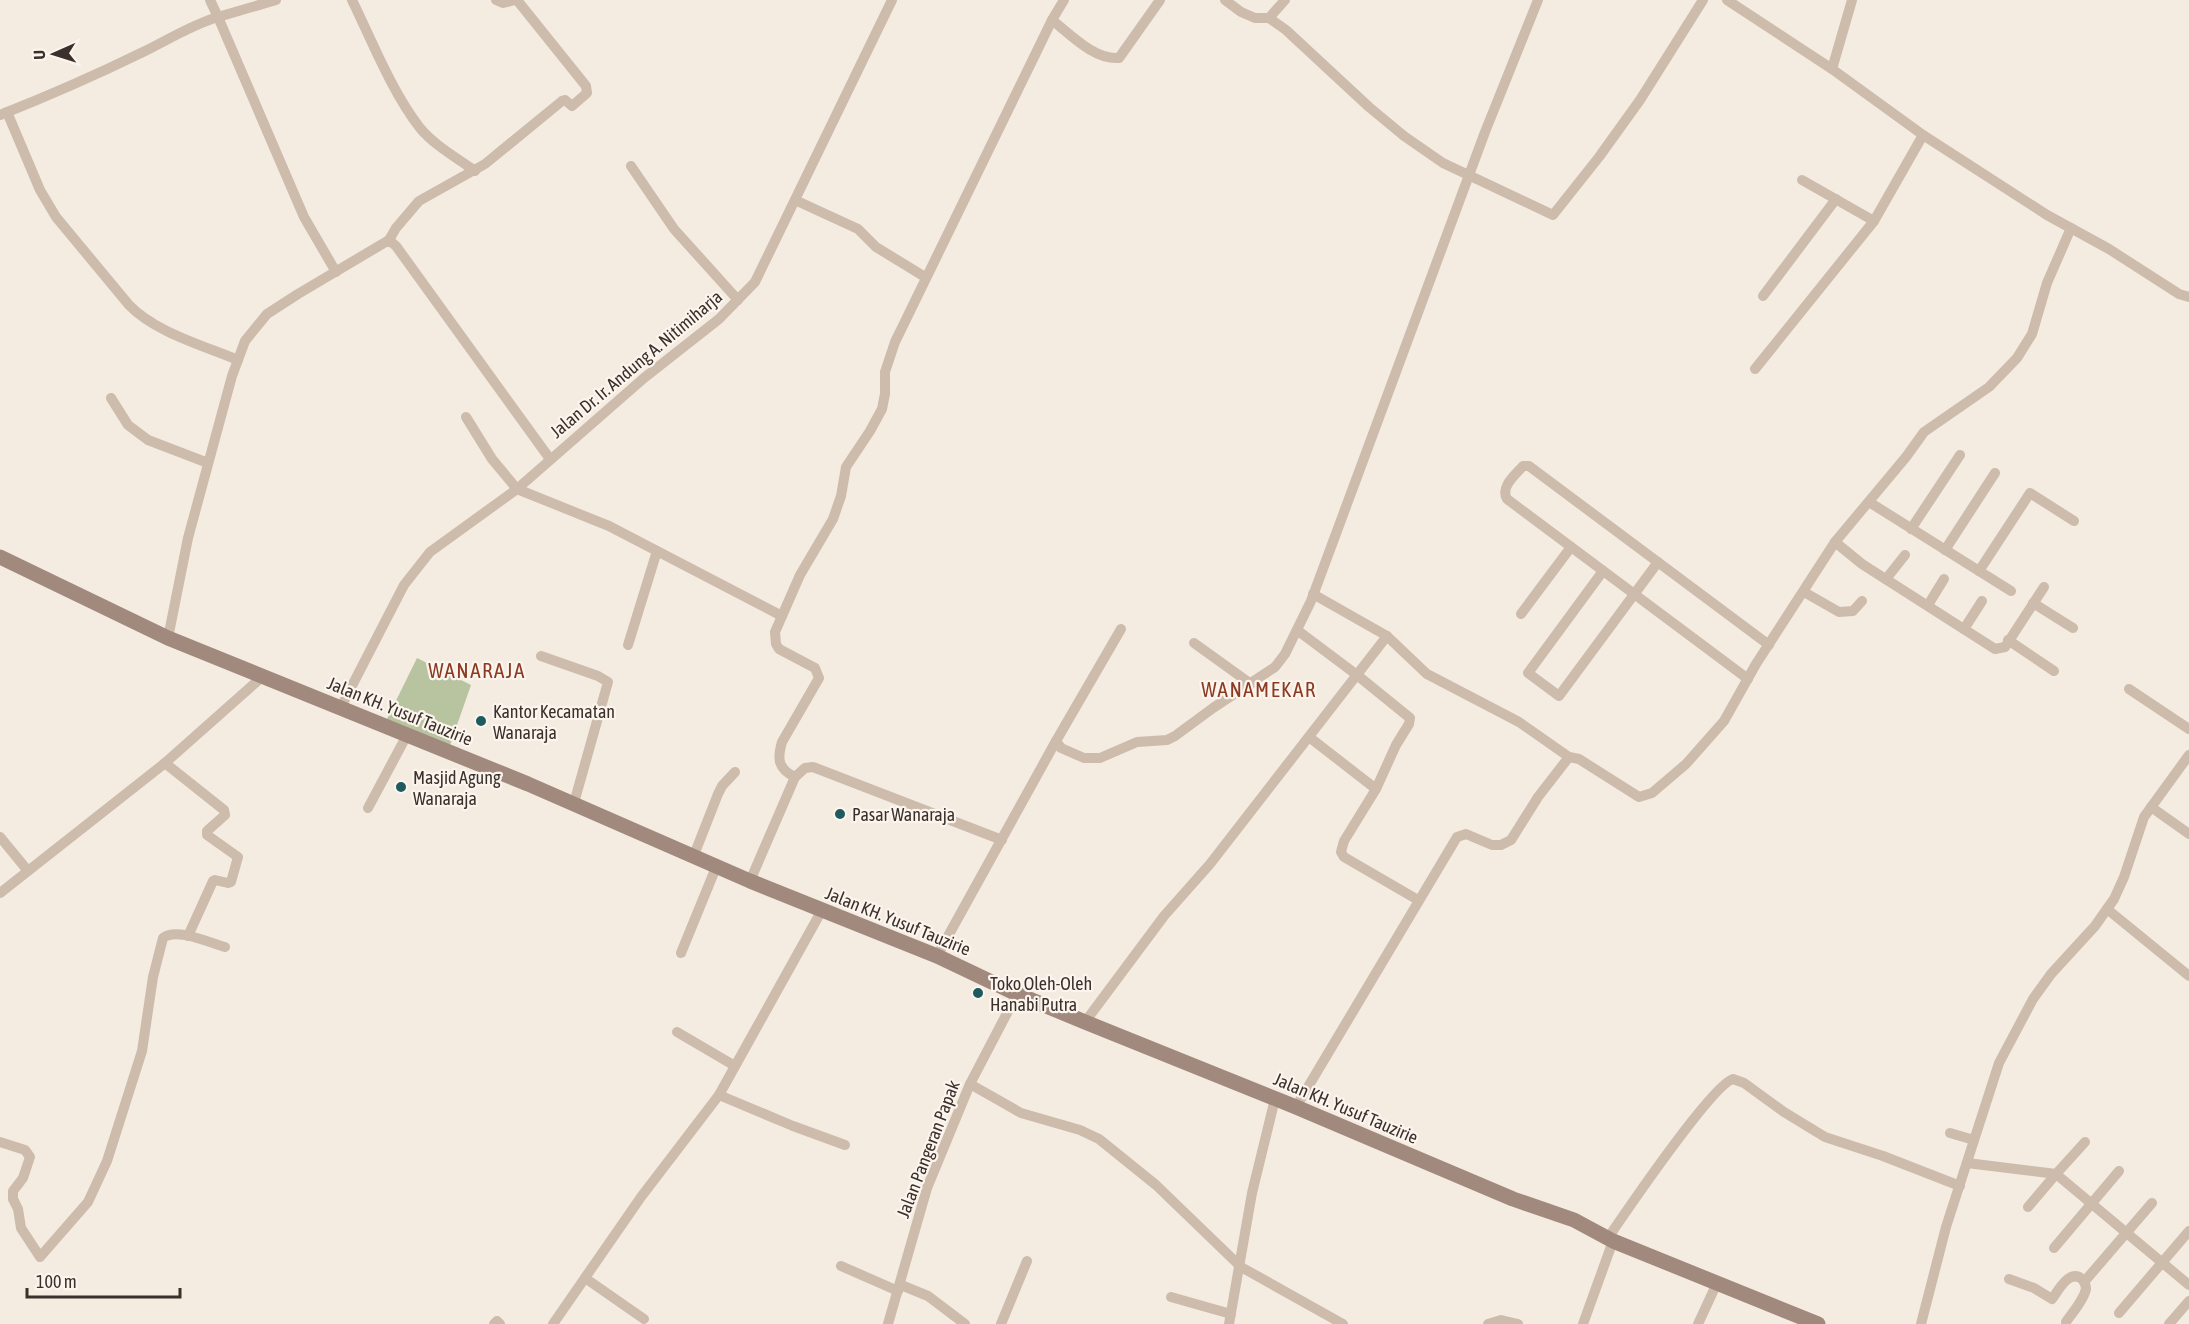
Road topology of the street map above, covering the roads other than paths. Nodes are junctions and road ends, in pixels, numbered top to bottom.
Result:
1 (210, 0) edge
2 (276, 0) edge
3 (352, 0) edge
4 (496, 0) edge
5 (516, 0) edge
6 (892, 0) edge
7 (1064, 0) edge
8 (1160, 0) edge
9 (1225, 0) edge
10 (1285, 0) edge
11 (1538, 0) edge
12 (1703, 0) edge
13 (1727, 0) edge
14 (1852, 0) edge
15 (218, 17) junction
16 (1269, 18) junction
17 (1052, 20) junction
18 (1832, 69) junction
19 (3, 114) edge
20 (1923, 135) junction
21 (631, 166) dead end
22 (475, 171) junction
23 (1471, 174) junction
24 (1802, 180) dead end
25 (795, 200) junction
26 (1836, 200) junction
27 (1874, 221) junction
28 (2071, 228) junction
29 (389, 240) junction
30 (336, 272) junction
31 (925, 277) junction
32 (1763, 296) dead end
33 (2189, 297) edge
34 (738, 300) junction
35 (238, 360) junction
36 (1755, 369) dead end
37 (111, 398) dead end
38 (466, 417) dead end
39 (1960, 455) dead end
40 (550, 459) junction
41 (208, 463) junction
42 (1995, 473) dead end
43 (517, 489) junction
44 (1869, 502) junction
45 (2074, 520) dead end
46 (1911, 529) junction
47 (1835, 542) junction
48 (1571, 547) junction
49 (1945, 550) junction
50 (657, 551) junction
51 (1905, 555) dead end
52 (0, 557) edge
53 (1658, 562) junction
54 (1603, 571) junction
55 (1979, 571) junction
56 (1886, 579) junction
57 (1944, 579) dead end
58 (2044, 587) dead end
59 (2011, 591) dead end
60 (1804, 592) junction
61 (1313, 594) junction
62 (1635, 594) junction
63 (1982, 601) dead end
64 (1862, 602) dead end
65 (2033, 603) junction
66 (1928, 605) junction
67 (1521, 614) dead end
68 (782, 616) junction
69 (1121, 628) dead end
70 (2073, 628) dead end
71 (1964, 629) junction
72 (1297, 630) junction
73 (1387, 636) junction
74 (168, 638) junction
75 (2008, 640) junction
76 (1194, 643) dead end
77 (628, 645) dead end
78 (1769, 645) junction
79 (541, 656) dead end
80 (2054, 671) dead end
81 (1357, 675) junction
82 (263, 676) junction
83 (1748, 679) junction
84 (1251, 684) junction
85 (2129, 689) dead end
86 (341, 707) junction
87 (2189, 729) edge
88 (407, 735) junction
89 (1309, 737) junction
90 (1056, 741) junction
91 (2189, 755) edge
92 (1569, 757) junction
93 (165, 763) junction
94 (735, 772) dead end
95 (795, 777) junction
96 (1376, 789) junction
97 (574, 803) junction
98 (2151, 807) junction
99 (368, 808) dead end
100 (2189, 834) edge
101 (0, 837) edge
102 (1002, 840) junction
103 (694, 855) junction
104 (717, 865) junction
105 (28, 871) junction
106 (750, 880) junction
107 (0, 893) edge
108 (1418, 900) junction
109 (2107, 909) junction
110 (822, 910) junction
111 (188, 936) junction
112 (225, 948) dead end
113 (681, 953) dead end
114 (937, 956) junction
115 (2189, 976) edge
116 (1017, 994) junction
117 (1085, 1022) junction
118 (677, 1032) dead end
119 (735, 1066) junction
120 (970, 1084) junction
121 (719, 1095) junction
122 (1275, 1099) junction
123 (1296, 1107) junction
124 (1950, 1133) dead end
125 (1974, 1140) junction
126 (0, 1142) edge
127 (2085, 1142) dead end
128 (845, 1145) dead end
129 (1967, 1164) junction
130 (2120, 1171) dead end
131 (2056, 1174) junction
132 (1960, 1186) junction
133 (2152, 1203) dead end
134 (2092, 1204) junction
135 (2028, 1207) dead end
136 (2189, 1231) edge
137 (2127, 1233) junction
138 (1611, 1239) junction
139 (2054, 1248) dead end
140 (1027, 1261) dead end
141 (2162, 1262) junction
142 (841, 1266) dead end
143 (1240, 1267) junction
144 (585, 1278) junction
145 (2008, 1279) dead end
146 (2084, 1282) junction
147 (1718, 1283) junction
148 (2189, 1285) edge
149 (899, 1288) junction
150 (1170, 1297) dead end
151 (2189, 1301) edge
152 (2119, 1313) dead end
153 (644, 1319) dead end
154 (1230, 1319) edge
155 (2066, 1322) dead end
156 (494, 1324) edge
157 (500, 1324) edge
158 (553, 1324) edge
159 (888, 1324) edge
160 (965, 1324) edge
161 (1000, 1324) edge
162 (1344, 1324) edge
163 (1488, 1324) edge
164 (1518, 1324) edge
165 (1582, 1324) edge
166 (1698, 1324) edge
167 (1818, 1324) edge
168 (1921, 1324) edge
169 (2169, 1324) edge

1 - 15 street
2 - 15 street
3 - 22 street
4 - 5 street
5 - 22 street
6 - 25 street, Jalan Dr. Ir. Andung A. Nitimiharja
7 - 17 street
8 - 17 street
9 - 16 street
10 - 16 street
11 - 23 street
12 - 23 street
13 - 18 street
14 - 18 street
15 - 19 street
15 - 30 street
16 - 23 street
17 - 31 street
18 - 20 street
19 - 35 street
20 - 27 street
20 - 28 street
21 - 34 street
22 - 29 street
23 - 61 street
24 - 26 street
25 - 31 street
25 - 34 street, Jalan Dr. Ir. Andung A. Nitimiharja
26 - 27 street
26 - 32 street
27 - 36 street
28 - 33 street
28 - 44 street
29 - 30 street
29 - 40 street
30 - 35 street
31 - 68 street
34 - 40 street, Jalan Dr. Ir. Andung A. Nitimiharja
35 - 41 street
37 - 41 street
38 - 43 street
39 - 46 street
40 - 43 street, Jalan Dr. Ir. Andung A. Nitimiharja
41 - 74 street
42 - 49 street
43 - 50 street
43 - 86 street, Jalan Dr. Ir. Andung A. Nitimiharja
44 - 46 street
44 - 47 street
45 - 55 street
46 - 49 street
47 - 56 street
47 - 60 street
48 - 53 street
48 - 54 street
48 - 67 street
49 - 55 street
50 - 68 street
50 - 77 street
51 - 56 street
52 - 74 main road, Jalan KH. Yusuf Tauzirie
53 - 62 street
53 - 78 street
54 - 62 street
54 - 62 street
55 - 59 street
56 - 66 street
57 - 66 street
58 - 65 street
60 - 64 street
60 - 78 street
61 - 72 street
61 - 73 street
62 - 83 street
63 - 71 street
65 - 70 street
65 - 75 street
66 - 71 street
68 - 95 street
69 - 90 street
71 - 75 street
72 - 81 street
72 - 84 street
73 - 81 street
73 - 92 street
74 - 82 main road, Jalan KH. Yusuf Tauzirie
75 - 80 street
76 - 84 street
78 - 83 street
79 - 97 street
81 - 89 street
81 - 96 street
82 - 86 main road, Jalan KH. Yusuf Tauzirie
82 - 93 street
83 - 92 street
84 - 90 street
85 - 87 street
86 - 88 main road, Jalan KH. Yusuf Tauzirie
88 - 97 main road, Jalan KH. Yusuf Tauzirie
88 - 99 street
89 - 96 street
89 - 117 street
90 - 102 street
91 - 98 street
92 - 108 street
93 - 105 street
93 - 111 street
94 - 103 street
95 - 102 street
95 - 106 street
96 - 108 street
97 - 103 main road, Jalan KH. Yusuf Tauzirie
98 - 100 street
98 - 109 street
101 - 105 street
102 - 114 street
103 - 104 main road, Jalan KH. Yusuf Tauzirie
104 - 106 main road, Jalan KH. Yusuf Tauzirie
104 - 113 street
105 - 107 street
106 - 110 main road, Jalan KH. Yusuf Tauzirie
108 - 123 street
109 - 115 street
109 - 125 street
110 - 114 main road, Jalan KH. Yusuf Tauzirie
110 - 119 street
111 - 112 street
111 - 126 street
114 - 116 main road, Jalan KH. Yusuf Tauzirie
116 - 117 main road, Jalan KH. Yusuf Tauzirie
116 - 120 street, Jalan Pangeran Papak
117 - 122 main road, Jalan KH. Yusuf Tauzirie
118 - 119 street
119 - 121 street
120 - 143 street
120 - 149 street, Jalan Pangeran Papak
121 - 128 street
121 - 144 street
122 - 123 main road, Jalan KH. Yusuf Tauzirie
122 - 143 street
123 - 138 main road, Jalan KH. Yusuf Tauzirie
124 - 125 street
125 - 129 street
127 - 131 street
129 - 131 street
129 - 132 street
130 - 134 street
131 - 134 street
131 - 135 street
132 - 138 street
132 - 168 street
133 - 137 street
134 - 137 street
134 - 139 street
136 - 141 street
137 - 141 street
137 - 146 street
138 - 147 main road, Jalan KH. Yusuf Tauzirie
138 - 165 street
140 - 161 street
141 - 148 street
141 - 152 street
142 - 149 street
143 - 154 street
143 - 162 street
144 - 153 street
144 - 158 street
145 - 146 street
146 - 155 street
147 - 166 street
147 - 167 main road, Jalan KH. Yusuf Tauzirie
149 - 159 street, Jalan Pangeran Papak
149 - 160 street
150 - 154 street
151 - 169 street
156 - 157 street
163 - 164 street

